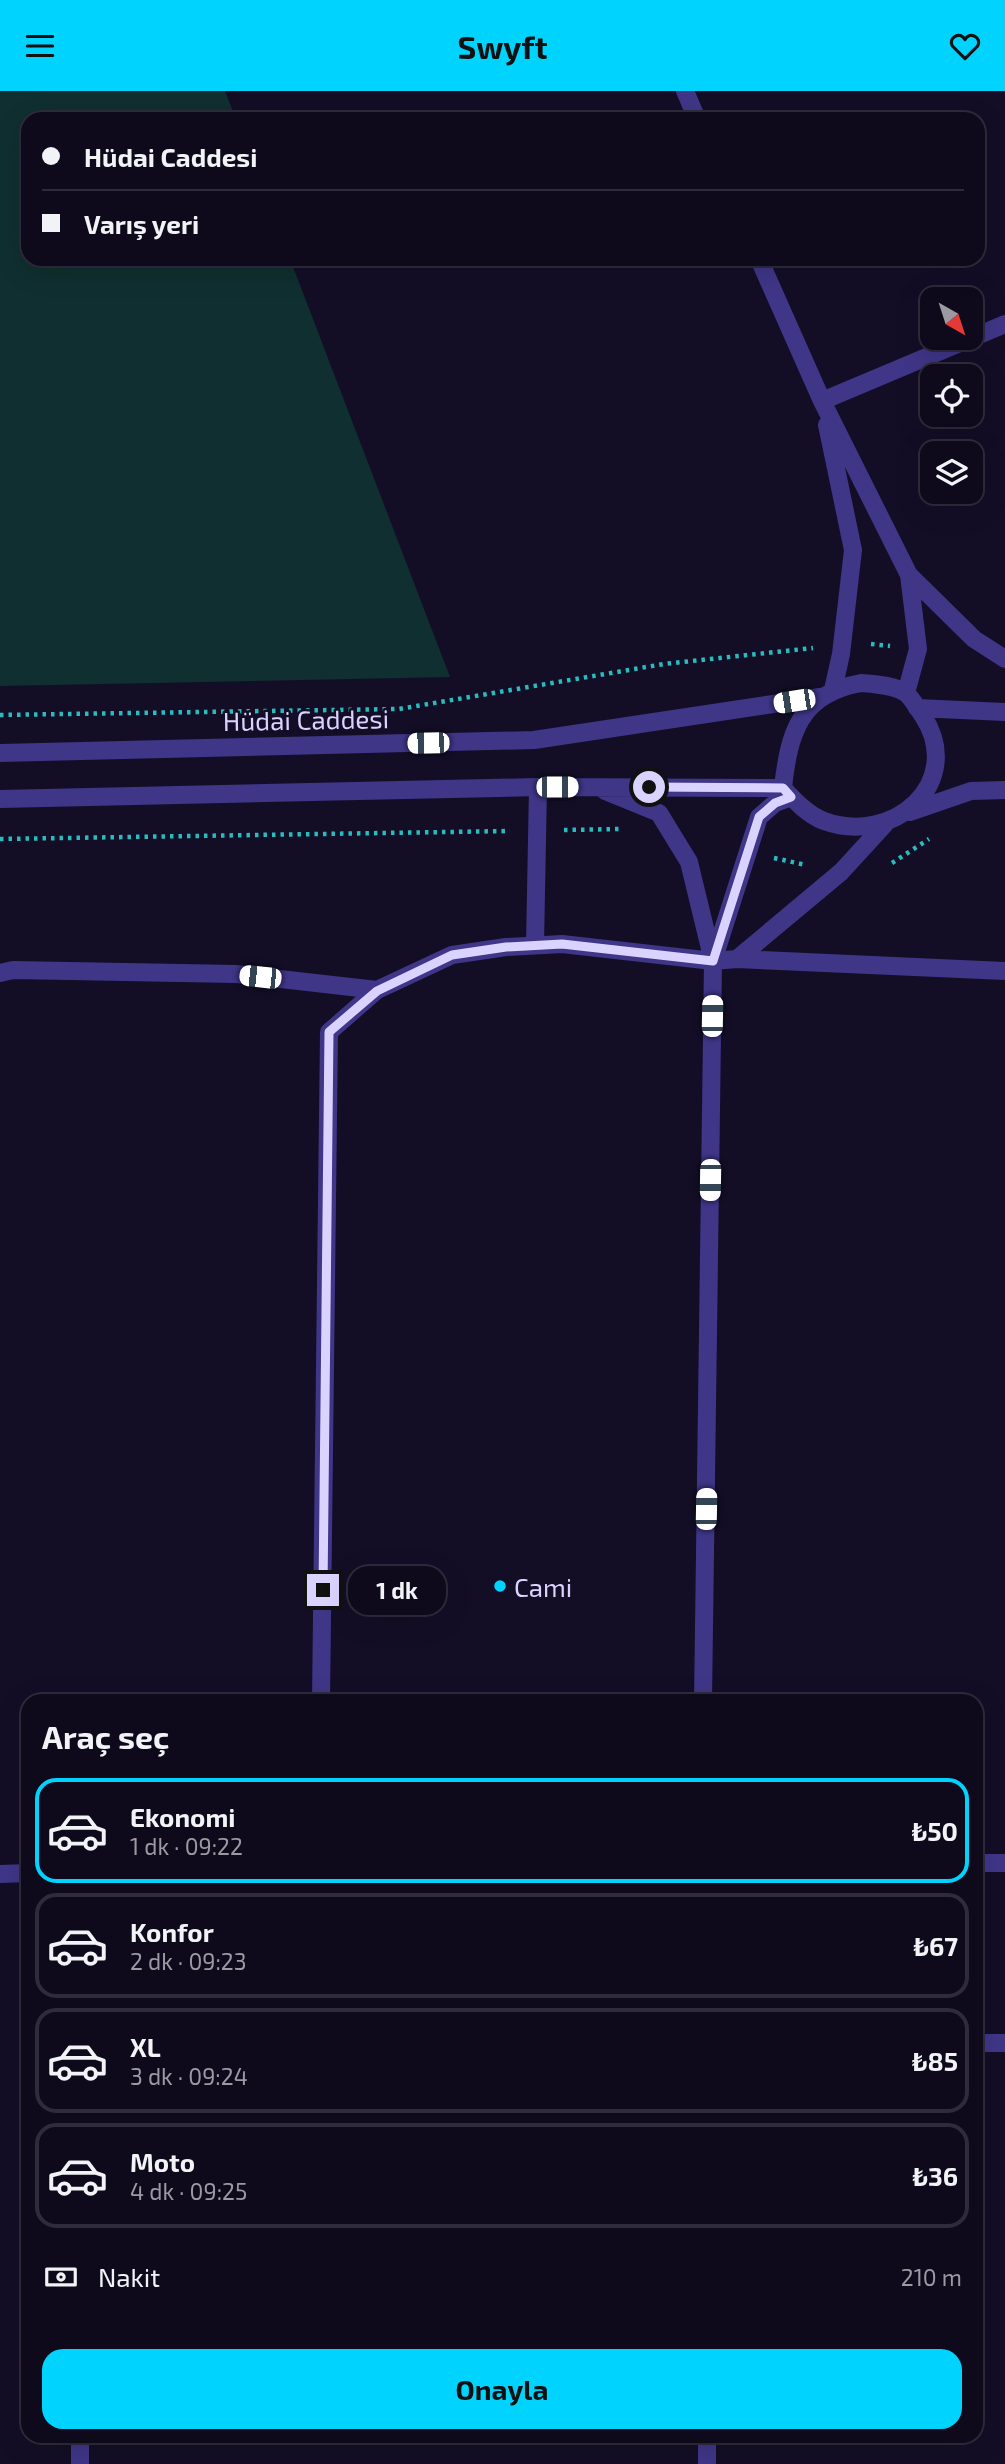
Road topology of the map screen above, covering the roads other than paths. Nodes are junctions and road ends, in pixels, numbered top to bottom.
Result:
1 (685, 91) edge
2 (695, 112) edge
3 (762, 266) edge
4 (1005, 324) edge
5 (822, 401) junction
6 (909, 575) junction
7 (1005, 659) edge
8 (906, 693) junction
9 (827, 694) junction
10 (917, 708) junction
11 (1005, 712) edge
12 (0, 753) edge
13 (538, 787) junction
14 (596, 787) junction
15 (1005, 790) edge
16 (787, 792) junction
17 (0, 799) edge
18 (904, 814) junction
19 (885, 824) junction
20 (535, 945) junction
21 (737, 959) junction
22 (713, 961) junction
23 (1005, 971) edge
24 (0, 972) edge
25 (377, 991) junction
26 (321, 1694) edge
27 (704, 1694) edge
28 (983, 1863) edge
29 (1005, 1863) edge
30 (21, 1873) edge
31 (0, 1874) edge
32 (983, 2043) edge
33 (1005, 2043) edge
34 (80, 2443) edge
35 (706, 2443) edge
36 (80, 2464) edge
37 (707, 2464) edge

1 - 2 street
3 - 5 street
4 - 5 street
5 - 6 street
5 - 9 street
6 - 7 street
6 - 8 street
8 - 9 street
8 - 10 street
9 - 12 street, Hüdai Caddesi
9 - 16 street
10 - 11 street
10 - 18 street
13 - 14 street
13 - 17 street
13 - 20 street
14 - 16 street
14 - 22 street
15 - 18 street
16 - 19 street
16 - 22 street
18 - 19 street
19 - 21 street
20 - 22 street
20 - 25 street
21 - 22 street
21 - 23 street
22 - 27 street
24 - 25 street
25 - 26 street
28 - 29 street
30 - 31 street
32 - 33 street
34 - 36 street
35 - 37 street

